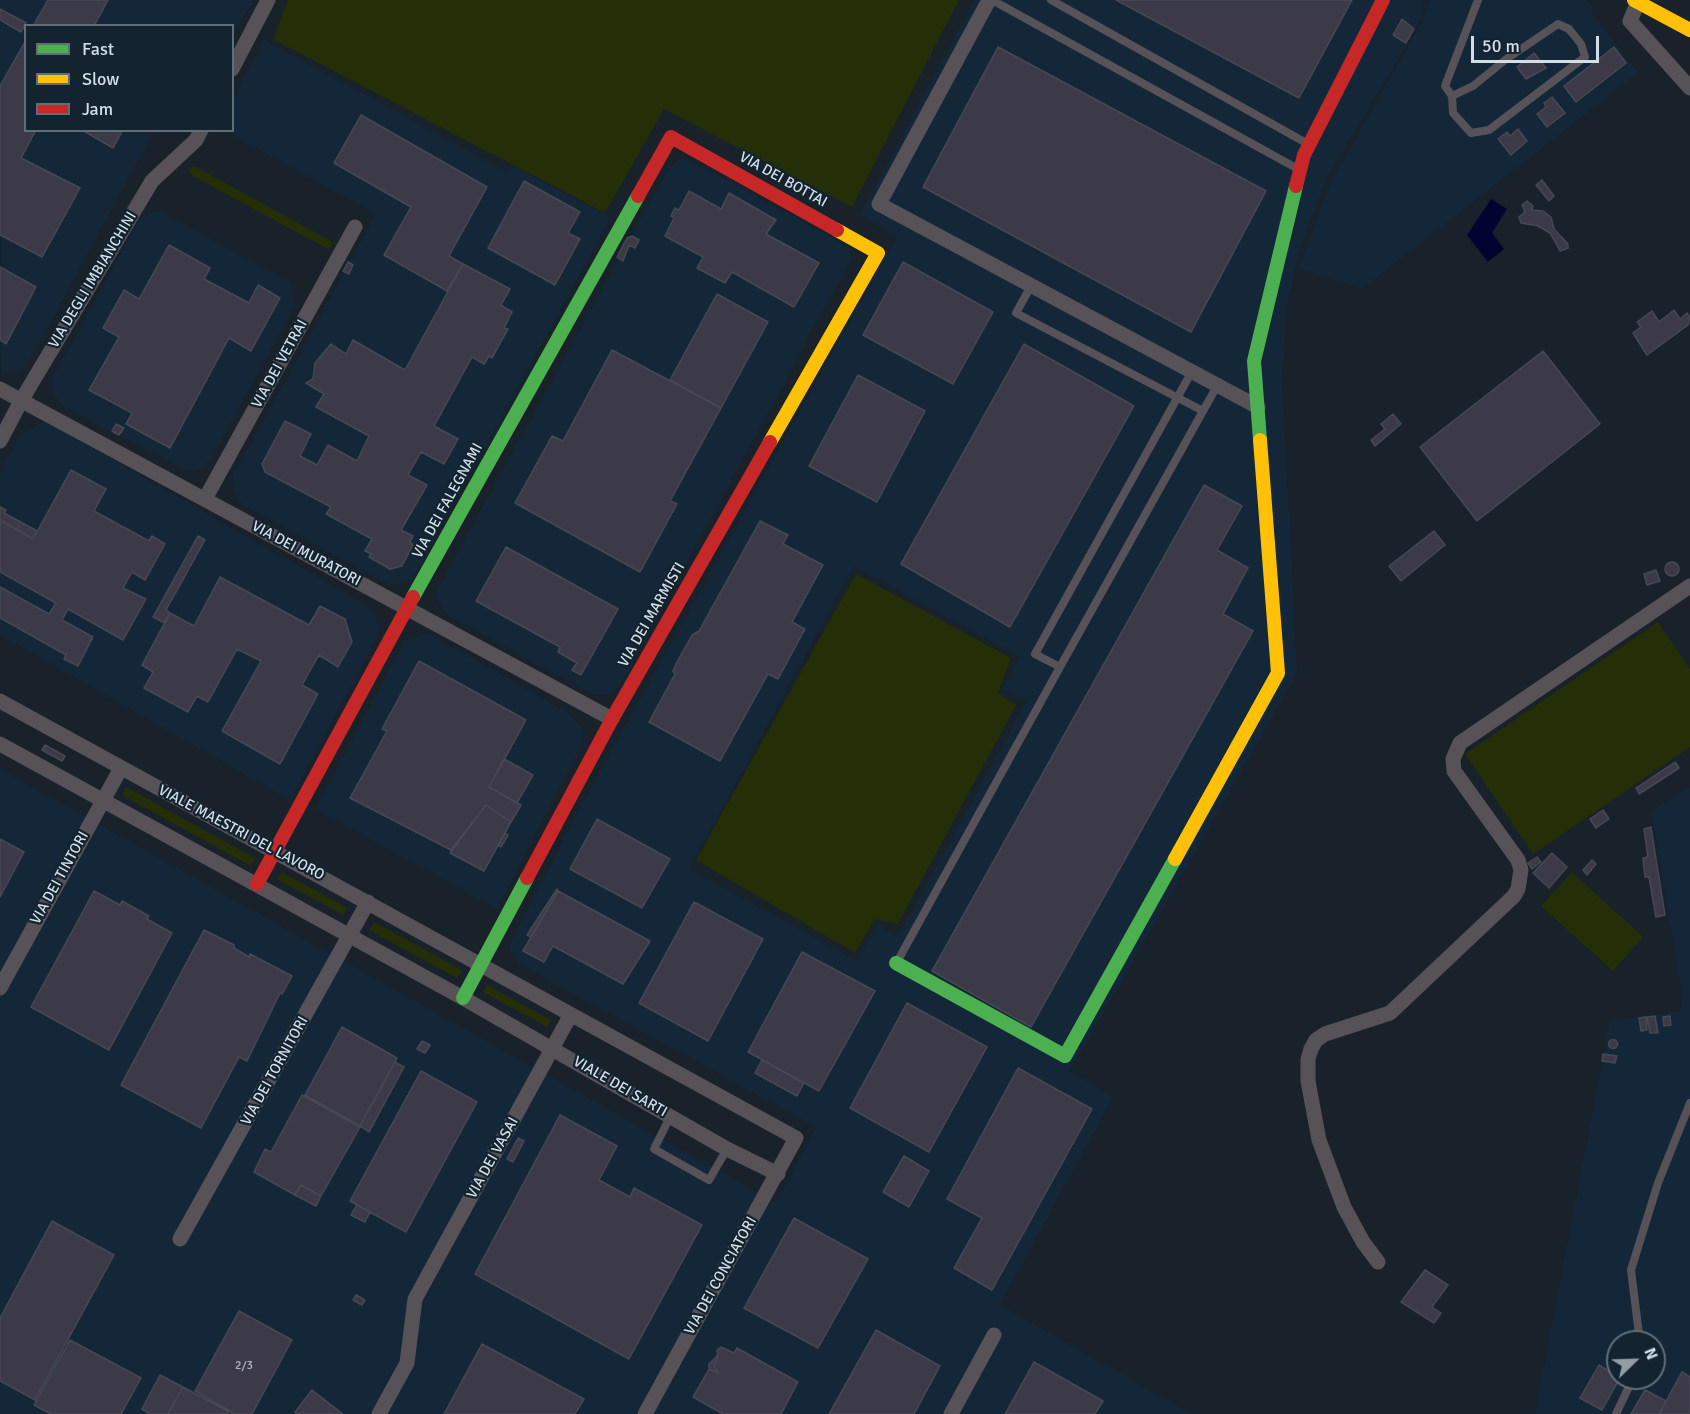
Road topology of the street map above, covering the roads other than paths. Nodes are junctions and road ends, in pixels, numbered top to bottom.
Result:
1 (268, 0) edge
2 (990, 0) edge
3 (1051, 0) edge
4 (1383, 0) edge
5 (1478, 0) edge
6 (1636, 1) edge
7 (1690, 30) edge
8 (234, 65) edge
9 (1690, 88) edge
10 (1452, 96) junction
11 (200, 132) edge
12 (671, 137) joint
13 (1309, 145) junction
14 (1300, 170) junction
15 (355, 227) dead end
16 (878, 253) joint
17 (1031, 286) junction
18 (1191, 373) junction
19 (1217, 386) junction
20 (0, 389) edge
21 (1177, 398) junction
22 (21, 400) junction
23 (1258, 407) junction
24 (1203, 411) junction
25 (0, 441) edge
26 (204, 499) junction
27 (1690, 586) edge
28 (407, 609) junction
29 (1060, 667) junction
30 (0, 701) edge
31 (612, 719) junction
32 (0, 744) edge
33 (121, 768) junction
34 (103, 801) junction
35 (275, 852) junction
36 (257, 884) junction
37 (368, 902) junction
38 (351, 937) junction
39 (896, 963) joint
40 (482, 965) junction
41 (0, 988) edge
42 (463, 998) junction
43 (570, 1016) junction
44 (553, 1048) junction
45 (1690, 1103) edge
46 (670, 1117) junction
47 (727, 1149) junction
48 (778, 1174) junction
49 (180, 1239) dead end
50 (1378, 1262) dead end
51 (1638, 1330) edge
52 (994, 1335) dead end
53 (1627, 1390) edge
54 (379, 1414) edge
55 (645, 1414) edge
56 (951, 1414) edge
57 (1616, 1414) edge

1 - 8 street
2 - 14 lane
2 - 17 street
3 - 13 lane
4 - 13 street
5 - 10 lane
6 - 7 street
6 - 9 street
10 - 10 lane
11 - 22 street, VIA DEGLI IMBIANCHINI
12 - 16 street, VIA DEI BOTTAI
12 - 28 street, VIA DEI FALEGNAMI
13 - 14 street
14 - 23 street
15 - 26 street, VIA DEI VETRAI
16 - 31 street, VIA DEI MARMISTI
17 - 18 street
17 - 21 lane
18 - 19 street
18 - 21 lane
19 - 23 street
19 - 24 lane
20 - 22 street, VIA DEI MURATORI
21 - 24 lane
21 - 29 lane
22 - 25 street, VIA DEGLI IMBIANCHINI
22 - 26 street, VIA DEI MURATORI
23 - 39 street
24 - 29 lane
26 - 28 street, VIA DEI MURATORI
27 - 50 street
28 - 31 street, VIA DEI MURATORI
28 - 35 street, VIA DEI FALEGNAMI
29 - 39 lane
30 - 33 street, VIALE MAESTRI DEL LAVORO
31 - 40 street, VIA DEI MARMISTI
32 - 34 street
33 - 34 street, VIA DEI TINTORI
33 - 35 street, VIALE MAESTRI DEL LAVORO
34 - 36 street
34 - 41 street, VIA DEI TINTORI
35 - 36 street, VIA DEI FALEGNAMI
35 - 37 street, VIALE MAESTRI DEL LAVORO
36 - 38 street
37 - 38 street, VIA DEI TORNITORI
37 - 40 street, VIALE MAESTRI DEL LAVORO
38 - 42 street
38 - 49 street, VIA DEI TORNITORI
40 - 42 street, VIA DEI MARMISTI
40 - 43 street
42 - 44 street, VIALE DEI SARTI
43 - 44 street, VIA DEI VASAI
43 - 48 street, VIA DEI CONCIATORI
44 - 46 street, VIALE DEI SARTI
44 - 54 street, VIA DEI VASAI
45 - 51 lane
46 - 47 street, VIALE DEI SARTI
46 - 47 lane
47 - 48 street, VIALE DEI SARTI
48 - 55 street, VIA DEI CONCIATORI
52 - 56 street
53 - 57 lane

